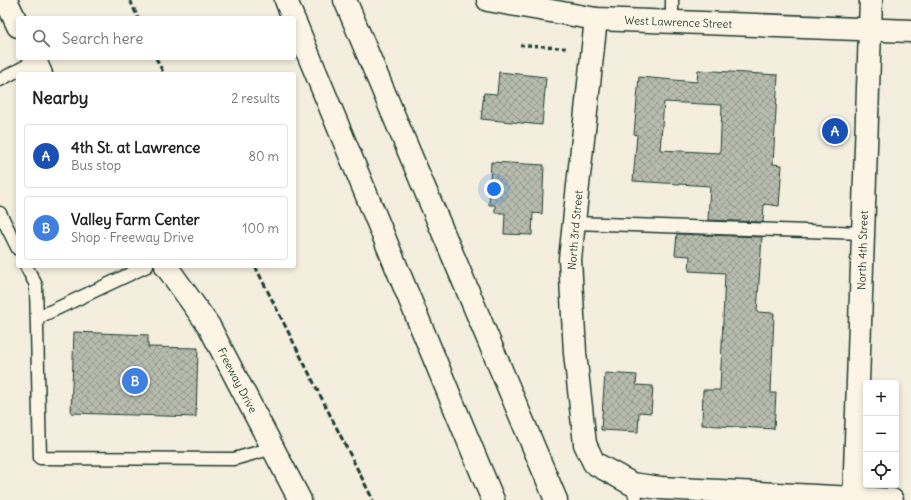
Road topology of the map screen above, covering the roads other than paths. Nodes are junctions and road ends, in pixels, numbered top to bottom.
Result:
1 (6, 0) edge
2 (286, 0) edge
3 (345, 0) edge
4 (488, 0) edge
5 (672, 0) edge
6 (872, 0) edge
7 (293, 16) edge
8 (596, 19) junction
9 (672, 21) junction
10 (16, 22) edge
11 (296, 24) edge
12 (871, 29) junction
13 (911, 31) edge
14 (37, 64) edge
15 (18, 72) edge
16 (16, 73) edge
17 (0, 80) edge
18 (0, 213) edge
19 (574, 223) junction
20 (863, 233) junction
21 (16, 245) edge
22 (27, 268) edge
23 (142, 268) edge
24 (167, 268) edge
25 (37, 318) junction
26 (273, 448) junction
27 (634, 492) edge
28 (854, 499) edge
29 (300, 500) edge
30 (493, 500) edge
31 (556, 500) edge
32 (892, 500) edge

1 - 10 main road
2 - 7 main road
3 - 31 main road
4 - 8 main road, West Lawrence Street
5 - 9 lane
6 - 12 main road, North 4th Street
8 - 9 main road, West Lawrence Street
8 - 19 main road, North 3rd Street
9 - 12 main road, West Lawrence Street
11 - 30 main road
12 - 13 main road, West Lawrence Street
12 - 20 main road, North 4th Street
14 - 15 lane
16 - 17 lane
18 - 21 lane
19 - 20 lane
19 - 27 main road, North 3rd Street
20 - 28 main road, North 4th Street
22 - 25 lane
23 - 25 lane
24 - 26 main road, Freeway Drive
25 - 26 lane
26 - 29 main road, Freeway Drive
27 - 28 main road
28 - 32 main road

